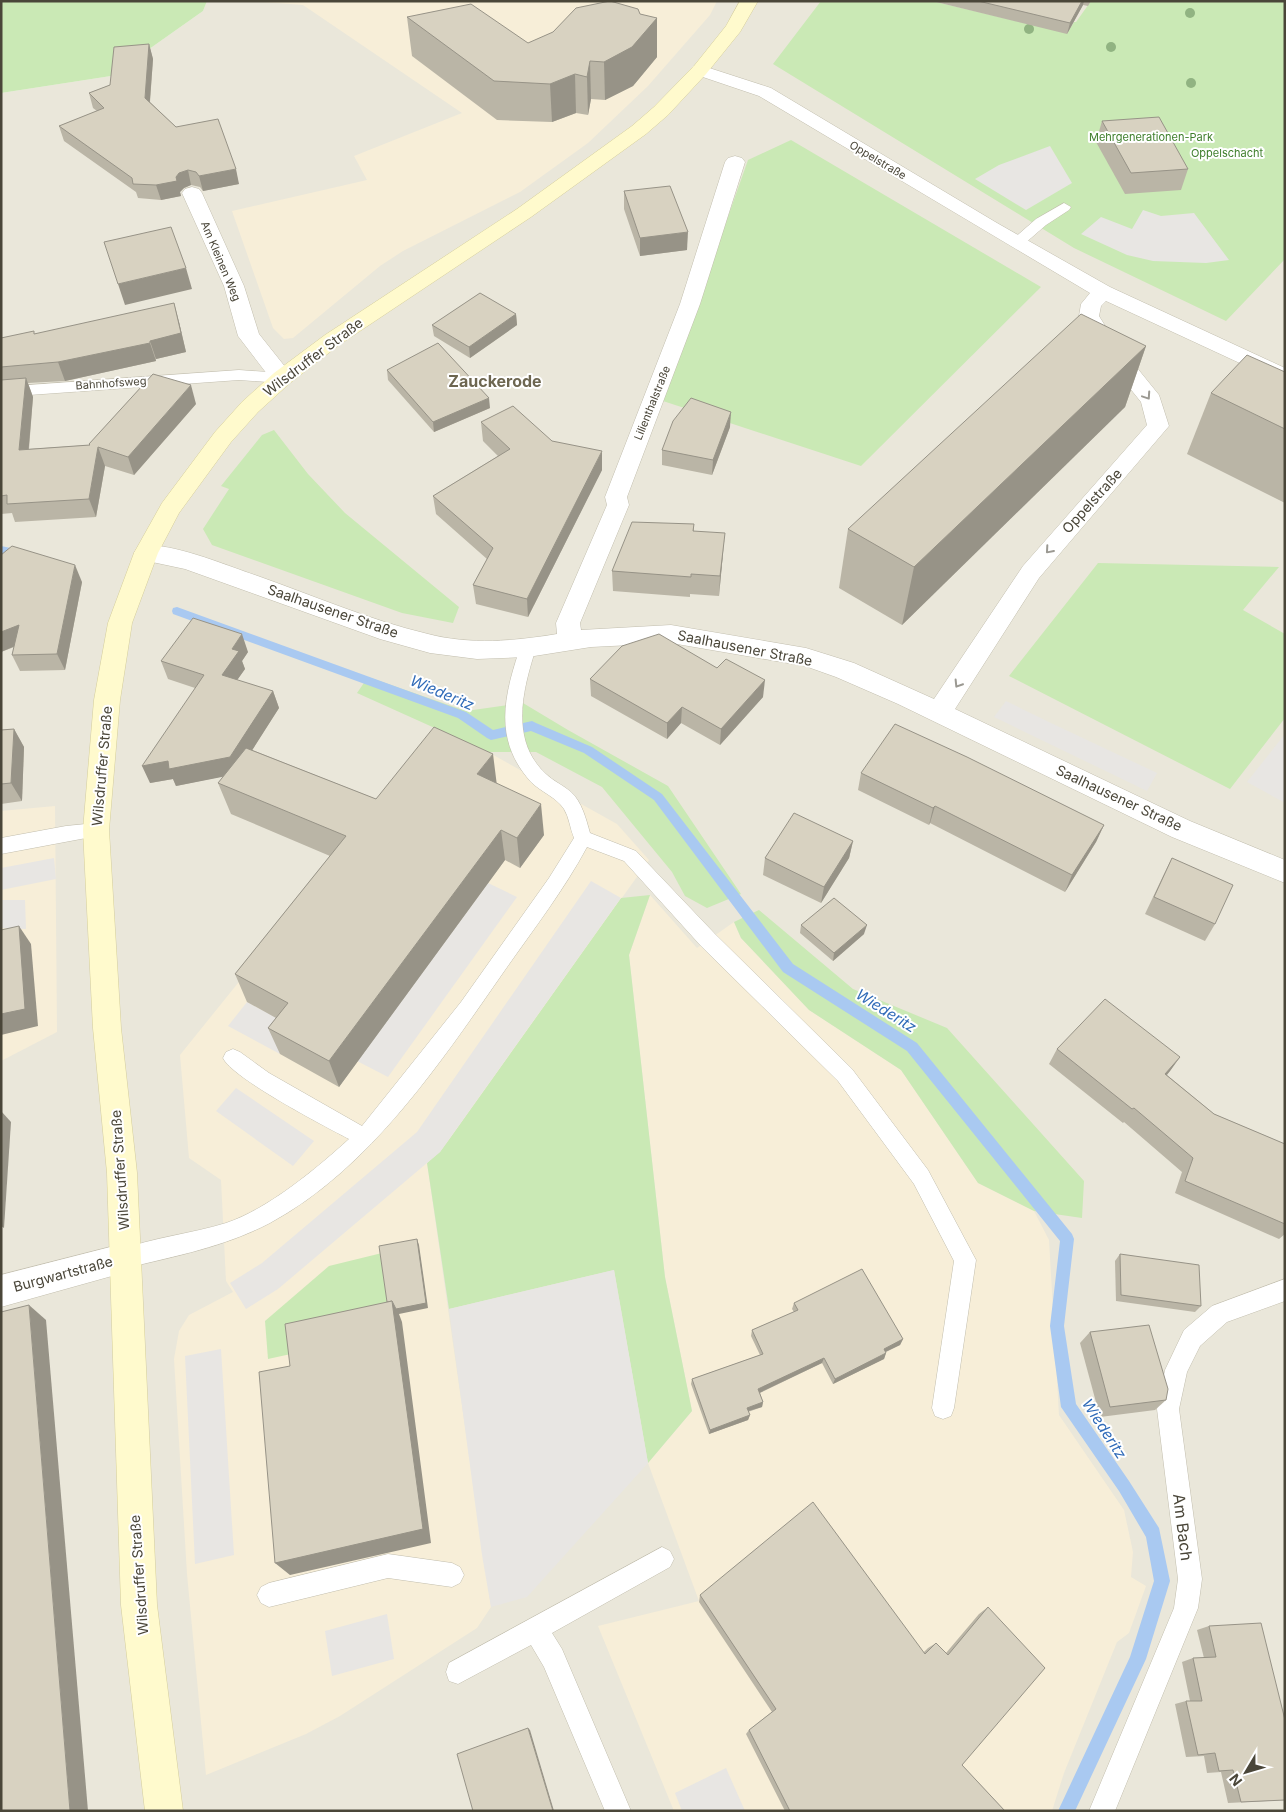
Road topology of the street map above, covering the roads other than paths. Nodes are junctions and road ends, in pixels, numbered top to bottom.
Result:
1 (749, 1) edge
2 (700, 70) junction
3 (735, 162) dead end
4 (192, 194) dead end
5 (1064, 207) dead end
6 (1018, 242) junction
7 (1103, 292) junction
8 (282, 378) junction
9 (1285, 378) edge
10 (1, 392) edge
11 (146, 553) junction
12 (570, 640) junction
13 (528, 648) junction
14 (939, 712) junction
15 (96, 830) junction
16 (583, 838) junction
17 (1, 846) edge
18 (1285, 872) edge
19 (233, 1058) dead end
20 (364, 1138) junction
21 (126, 1258) junction
22 (1, 1290) edge
23 (1285, 1290) edge
24 (943, 1408) dead end
25 (662, 1559) dead end
26 (452, 1575) dead end
27 (269, 1595) dead end
28 (536, 1629) junction
29 (458, 1672) dead end
30 (164, 1811) edge
31 (618, 1811) edge
32 (1102, 1811) edge

1 - 2 main road, Wilsdruffer Straße
2 - 6 street, Oppelstraße
2 - 8 main road, Wilsdruffer Straße
3 - 12 street, Lilienthalstraße
4 - 8 street, Am Kleinen Weg
5 - 6 lane
6 - 7 street, Oppelstraße
7 - 9 street, Oppelstraße
7 -> 14 street, Oppelstraße
8 - 10 lane, Bahnhofsweg
8 - 11 main road, Wilsdruffer Straße
11 - 13 street, Saalhausener Straße
11 - 15 main road, Wilsdruffer Straße
12 - 13 street, Saalhausener Straße
12 - 14 street, Saalhausener Straße
13 - 16 lane
14 - 18 street, Saalhausener Straße
15 - 17 lane
15 - 21 main road, Wilsdruffer Straße
16 - 20 lane
16 - 24 lane
19 - 20 lane
20 - 21 lane
21 - 22 street, Burgwartstraße
21 - 30 main road, Wilsdruffer Straße
23 - 32 lane, Am Bach
25 - 28 lane
26 - 27 lane
28 - 29 lane
28 - 31 lane

